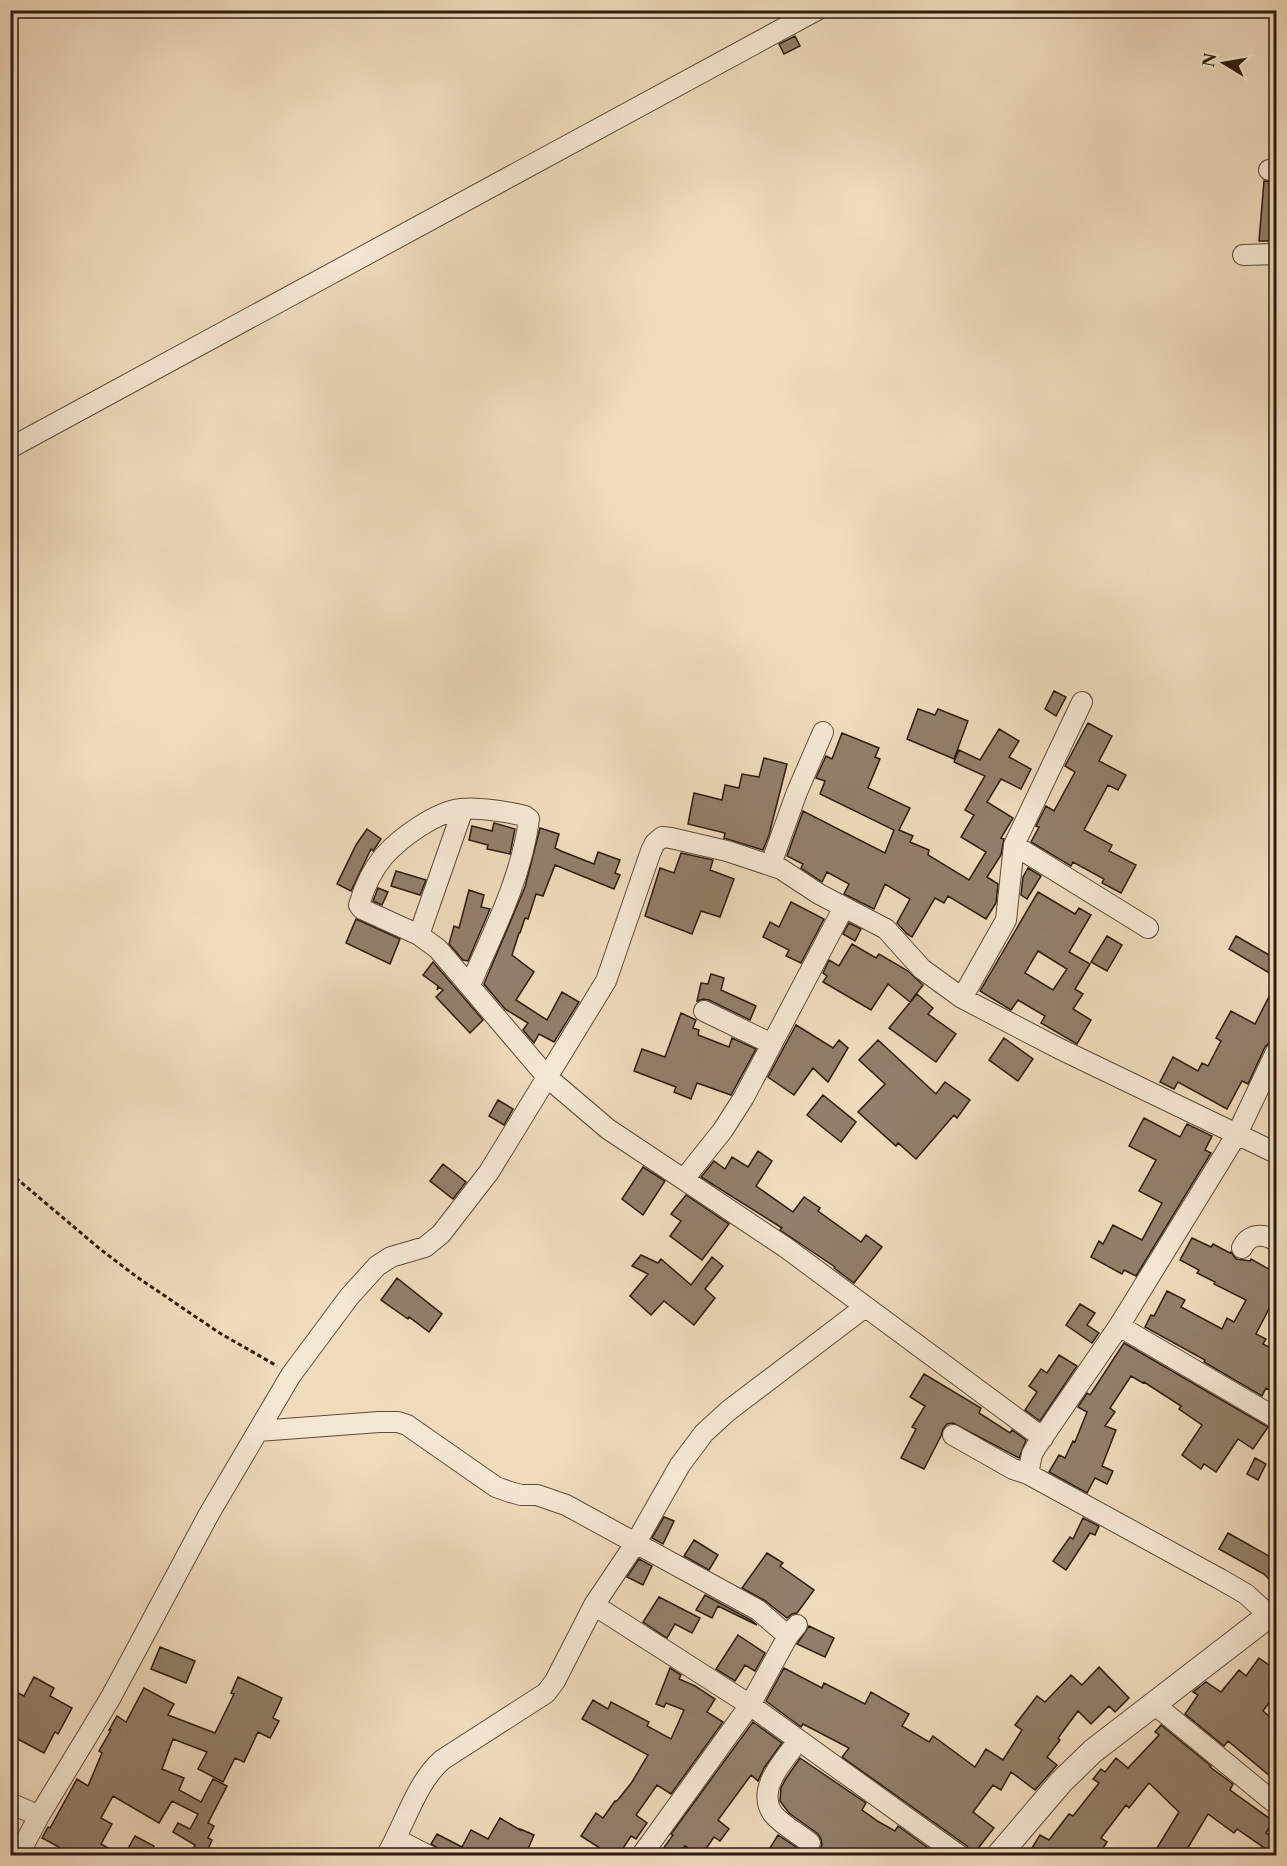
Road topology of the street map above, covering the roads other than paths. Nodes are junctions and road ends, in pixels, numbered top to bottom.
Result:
1 (817, 10) edge
2 (1276, 254) edge
3 (1243, 255) dead end
4 (10, 448) edge
5 (1082, 702) dead end
6 (823, 732) dead end
7 (463, 809) junction
8 (1014, 845) junction
9 (771, 864) junction
10 (844, 907) junction
11 (1148, 928) dead end
12 (419, 935) junction
13 (470, 985) junction
14 (962, 998) junction
15 (704, 1011) dead end
16 (772, 1044) junction
17 (1276, 1052) edge
18 (548, 1078) junction
19 (1237, 1134) junction
20 (1276, 1153) edge
21 (684, 1179) junction
22 (1276, 1241) edge
23 (1242, 1248) dead end
24 (866, 1307) junction
25 (1119, 1326) junction
26 (1276, 1418) edge
27 (258, 1431) junction
28 (953, 1435) dead end
29 (1043, 1438) junction
30 (1028, 1474) junction
31 (636, 1544) junction
32 (594, 1605) junction
33 (1273, 1612) edge
34 (1154, 1704) junction
35 (750, 1705) junction
36 (799, 1740) junction
37 (10, 1803) edge
38 (1276, 1804) edge
39 (39, 1816) junction
40 (810, 1843) dead end
41 (391, 1847) edge
42 (18, 1856) edge
43 (429, 1856) edge
44 (641, 1856) edge
45 (960, 1856) edge
46 (998, 1856) edge

1 - 4 street
2 - 3 street
5 - 8 street
6 - 9 street
7 - 12 street
7 - 12 street
7 - 13 street
8 - 11 street
8 - 14 street
9 - 10 street
9 - 18 street
10 - 14 street
10 - 16 street
12 - 13 street
13 - 18 street
14 - 19 street
15 - 16 street
16 - 21 street
17 - 19 street
18 - 21 street
18 - 27 street
19 - 20 street
19 - 25 street
21 - 24 street
22 - 23 street
24 - 29 street
24 - 31 street
25 - 26 street
25 - 29 street
27 - 31 street
27 - 39 street
28 - 30 street
29 - 30 street
30 - 33 street
31 - 32 street
31 - 35 street
32 - 35 street
32 - 41 street
33 - 34 street
34 - 38 street
34 - 46 street
35 - 36 street
35 - 44 street
36 - 40 street
36 - 45 street
37 - 39 street
39 - 42 street
41 - 43 street

